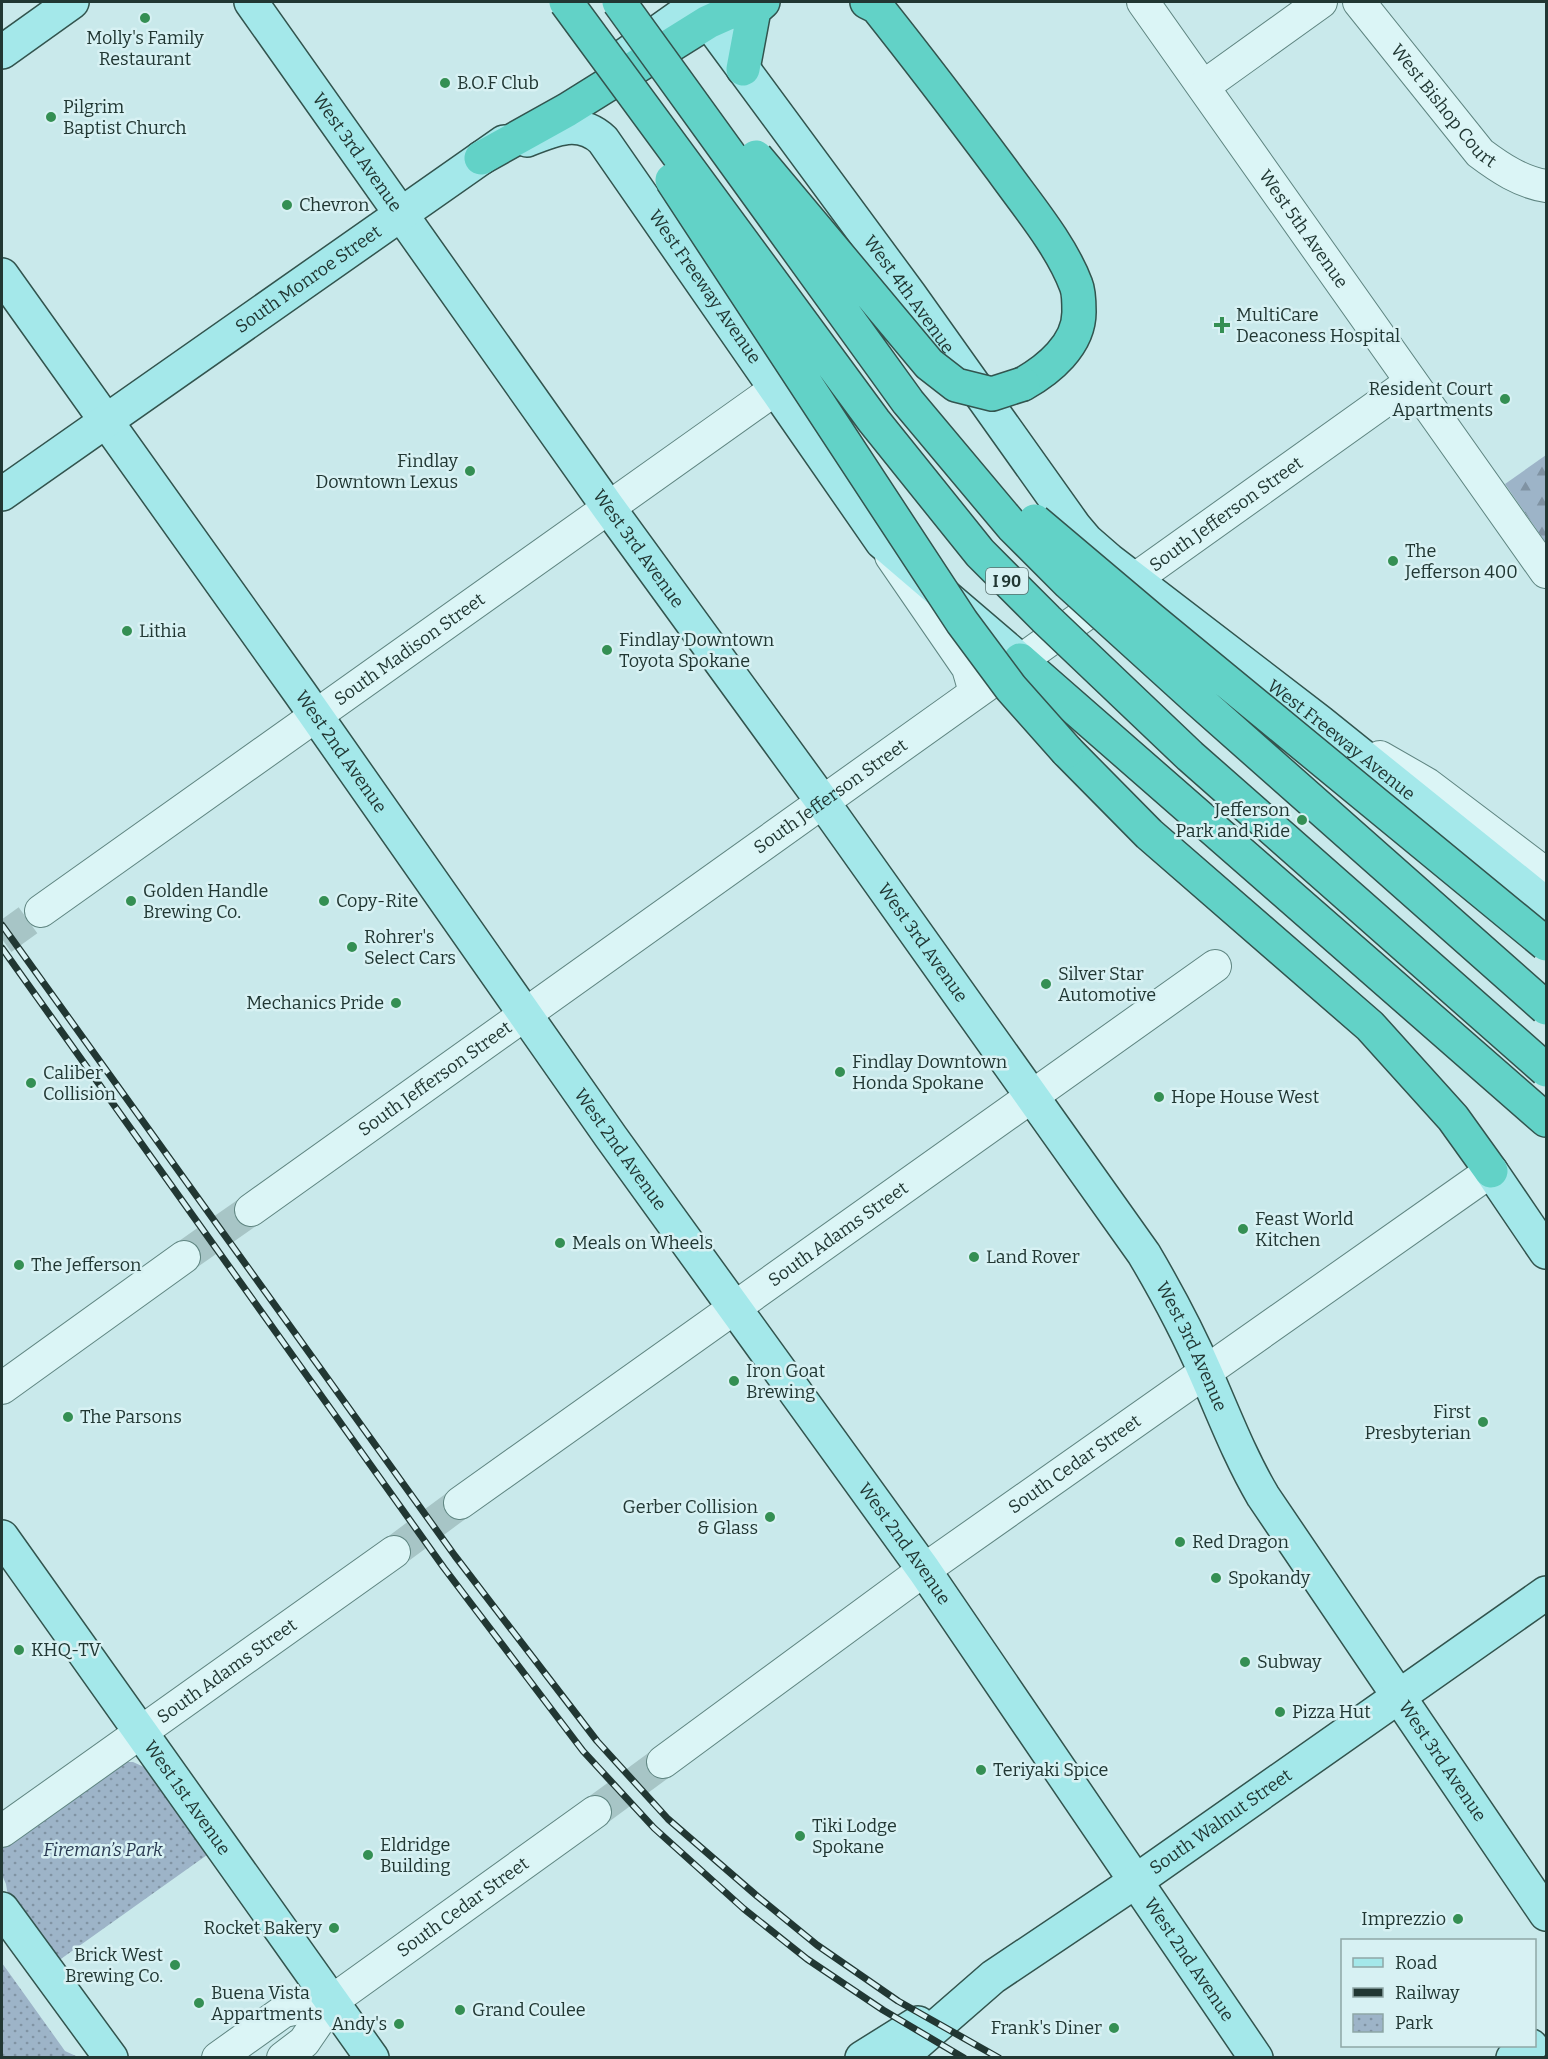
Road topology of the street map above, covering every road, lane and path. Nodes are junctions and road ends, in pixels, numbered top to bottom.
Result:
1 (72, 2) edge
2 (251, 2) edge
3 (557, 2) edge
4 (566, 2) edge
5 (619, 2) edge
6 (626, 2) edge
7 (753, 2) edge
8 (763, 2) edge
9 (867, 2) edge
10 (1143, 2) edge
11 (1320, 2) edge
12 (1359, 2) edge
13 (700, 8) edge
14 (2, 52) edge
15 (743, 69) junction
16 (1203, 86) junction
17 (481, 158) junction
18 (1546, 186) edge
19 (402, 214) junction
20 (2, 275) edge
21 (1411, 382) junction
22 (777, 388) junction
23 (908, 402) junction
24 (104, 421) junction
25 (2, 494) edge
26 (608, 507) junction
27 (882, 542) junction
28 (1546, 572) edge
29 (1134, 579) junction
30 (1020, 660) junction
31 (975, 692) junction
32 (315, 715) junction
33 (1320, 722) junction
34 (822, 801) junction
35 (1546, 874) edge
36 (1546, 904) edge
37 (41, 911) tunnel mouth
38 (1546, 944) edge
39 (1215, 966) dead end
40 (1546, 1008) edge
41 (524, 1015) junction
42 (1546, 1070) edge
43 (1032, 1096) junction
44 (1546, 1120) edge
45 (1491, 1171) junction
46 (251, 1210) tunnel mouth
47 (1546, 1252) edge
48 (184, 1257) tunnel mouth
49 (734, 1307) junction
50 (1205, 1373) junction
51 (2, 1388) edge
52 (460, 1503) tunnel mouth
53 (2, 1537) edge
54 (394, 1552) tunnel mouth
55 (924, 1570) junction
56 (1546, 1593) edge
57 (1400, 1696) junction
58 (140, 1732) junction
59 (663, 1762) tunnel mouth
60 (595, 1812) tunnel mouth
61 (2, 1831) edge
62 (1136, 1881) junction
63 (2, 1909) edge
64 (1546, 1914) edge
65 (993, 1977) junction
66 (332, 2001) junction
67 (1530, 2047) edge
68 (111, 2058) edge
69 (218, 2058) edge
70 (283, 2058) edge
71 (372, 2058) edge
72 (862, 2058) edge
73 (900, 2058) edge
74 (1256, 2058) edge
75 (1513, 2058) edge

1 - 14 main road
2 - 19 main road, West 3rd Avenue
3 - 45 highway, bridge
4 - 42 highway, I 90, bridge
5 - 23 highway, I 90, bridge
6 - 9 highway, bridge
7 - 13 highway
8 - 15 highway
10 - 16 street, West 5th Avenue
11 - 16 street
12 - 18 street, West Bishop Court
13 - 15 main road, West 4th Avenue
13 - 17 highway
15 - 29 main road, West 4th Avenue
16 - 21 street, West 5th Avenue
17 - 19 main road, South Monroe Street
17 - 22 main road, West Freeway Avenue
19 - 24 main road, South Monroe Street
19 - 26 main road, West 3rd Avenue
20 - 24 main road, West 2nd Avenue
21 - 28 street, West 5th Avenue
21 - 29 street, South Jefferson Street
22 - 26 street, South Madison Street
22 - 27 main road, West Freeway Avenue
23 - 38 highway, bridge
23 - 40 highway, I 90, bridge
24 - 25 main road, South Monroe Street
24 - 32 main road, West 2nd Avenue
26 - 32 street, South Madison Street
26 - 34 main road, West 3rd Avenue
27 - 30 main road, West Freeway Avenue
27 - 31 street, West Freeway Avenue
29 - 30 street, South Jefferson Street
29 - 33 main road, West Freeway Avenue
30 - 31 street, South Jefferson Street
30 - 44 highway
31 - 34 street, South Jefferson Street
32 - 37 street, South Madison Street
32 - 41 main road, West 2nd Avenue
33 - 35 street
33 - 36 main road, West Freeway Avenue
34 - 41 street, South Jefferson Street
34 - 43 main road, West 3rd Avenue
39 - 43 street, South Adams Street
41 - 46 street, South Jefferson Street
41 - 49 main road, West 2nd Avenue
43 - 49 street, South Adams Street
43 - 50 main road, West 3rd Avenue
45 - 47 main road
45 - 50 street, South Cedar Street
48 - 51 street
49 - 52 street, South Adams Street
49 - 55 main road, West 2nd Avenue
50 - 55 street, South Cedar Street
50 - 57 main road, West 3rd Avenue
53 - 58 main road, West 1st Avenue
54 - 58 street, South Adams Street
55 - 59 street, South Cedar Street
55 - 62 main road, West 2nd Avenue
56 - 57 main road, South Walnut Street
57 - 62 main road, South Walnut Street
57 - 64 main road, West 3rd Avenue
58 - 61 street, South Adams Street
58 - 66 main road, West 1st Avenue
60 - 66 street, South Cedar Street
62 - 65 main road, South Walnut Street
62 - 74 main road, West 2nd Avenue
63 - 68 main road
65 - 72 main road
65 - 73 main road, South Walnut Street
66 - 69 street, South Cedar Street
66 - 70 street, South Cedar Street
66 - 71 main road, West 1st Avenue
67 - 75 main road

